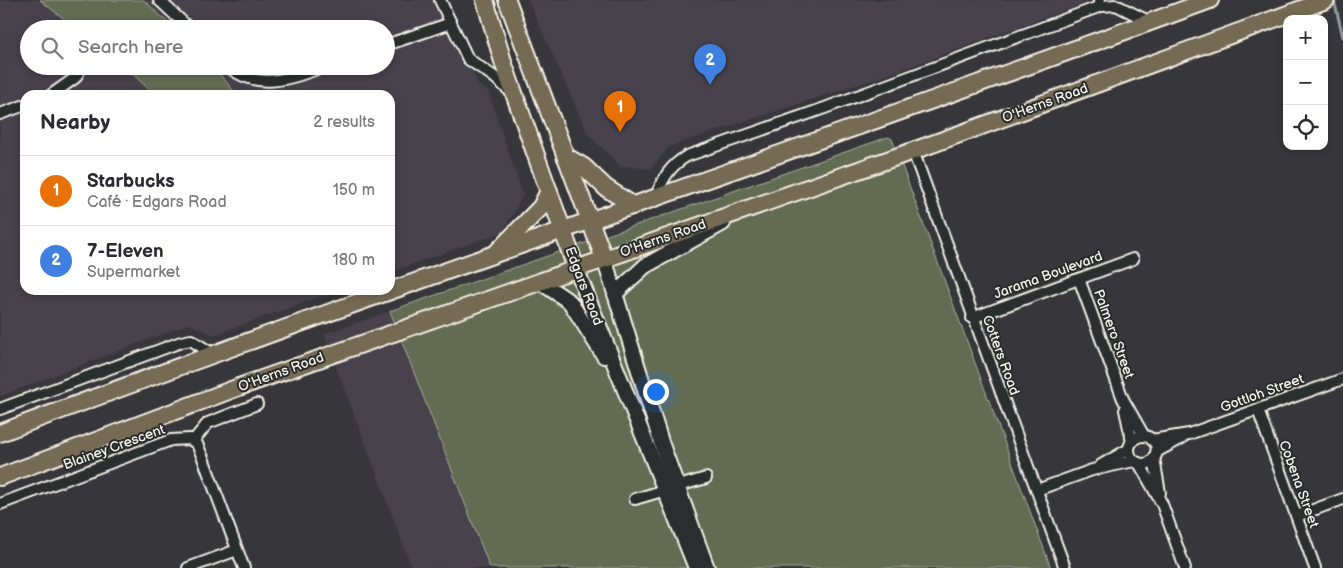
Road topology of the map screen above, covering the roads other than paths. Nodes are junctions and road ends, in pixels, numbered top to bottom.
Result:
1 (159, 0) edge
2 (440, 0) edge
3 (485, 0) edge
4 (507, 0) edge
5 (1210, 0) edge
6 (1326, 0) edge
7 (1100, 3) edge
8 (180, 20) edge
9 (1150, 22) junction
10 (451, 23) junction
11 (395, 42) edge
12 (77, 75) edge
13 (240, 75) edge
14 (300, 75) edge
15 (58, 90) edge
16 (515, 96) junction
17 (20, 107) edge
18 (0, 114) edge
19 (913, 152) junction
20 (565, 156) junction
21 (549, 191) junction
22 (656, 198) junction
23 (634, 206) junction
24 (750, 208) junction
25 (591, 220) junction
26 (562, 230) junction
27 (494, 254) junction
28 (604, 258) junction
29 (1133, 259) dead end
30 (576, 268) junction
31 (1079, 279) junction
32 (539, 281) junction
33 (395, 289) edge
34 (615, 294) junction
35 (379, 295) edge
36 (972, 318) junction
37 (213, 354) junction
38 (620, 379) junction
39 (1343, 379) edge
40 (1123, 399) junction
41 (257, 404) dead end
42 (0, 409) edge
43 (1258, 410) junction
44 (0, 434) edge
45 (1189, 434) junction
46 (1148, 438) junction
47 (193, 441) junction
48 (1130, 445) junction
49 (1155, 455) junction
50 (1136, 462) junction
51 (1092, 470) junction
52 (0, 477) edge
53 (706, 478) dead end
54 (671, 488) junction
55 (1037, 490) junction
56 (635, 499) dead end
57 (1343, 499) edge
58 (0, 504) edge
59 (1162, 504) junction
60 (1297, 516) junction
61 (237, 550) junction
62 (188, 568) edge
63 (244, 568) edge
64 (696, 568) edge
65 (707, 568) edge
66 (1065, 568) edge
67 (1185, 568) edge
68 (1316, 568) edge

1 - 8 street
2 - 10 street
3 - 16 main road, Edgars Road
4 - 20 main road, Edgars Road
5 - 9 main road
6 - 19 main road, O'Herns Road
7 - 9 street
7 - 22 street
9 - 22 main road
10 - 11 street
10 - 16 street
12 - 15 street
13 - 14 street
16 - 21 main road, Edgars Road
17 - 18 street
19 - 24 main road, O'Herns Road
19 - 36 street, Cotters Road
20 - 23 main road
20 - 25 main road, Edgars Road
21 - 26 main road, Edgars Road
21 - 27 main road
22 - 23 main road
23 - 25 main road
24 - 28 main road, O'Herns Road
24 - 34 main road
25 - 26 main road
25 - 28 main road, Edgars Road
26 - 27 main road
26 - 30 main road, Edgars Road
27 - 33 main road
28 - 30 main road, O'Herns Road
28 - 34 main road, Edgars Road
29 - 31 street, Jarama Boulevard
30 - 32 main road, O'Herns Road
30 - 38 main road, Edgars Road
31 - 36 street, Jarama Boulevard
31 - 40 street, Palmero Street
32 - 38 main road
32 - 52 main road, O'Herns Road
34 - 54 main road, Edgars Road
35 - 37 main road
36 - 55 street, Cotters Road
37 - 42 street
37 - 44 main road
38 - 54 main road, Edgars Road
39 - 43 street, Gottloh Street
40 - 46 street, Palmero Street
40 - 48 street, Palmero Street
41 - 47 street
43 - 45 street, Gottloh Street
43 - 60 street, Cobena Street
45 - 46 street, Gottloh Street
45 - 49 street, Gottloh Street
46 - 48 street, Gottloh Street
46 - 49 street, Palmero Street
47 - 58 street, Blainey Crescent
47 - 61 street
48 - 50 street, Palmero Street
48 - 51 street
49 - 50 street, Gottloh Street
49 - 59 street, Palmero Street
50 - 51 street
50 - 59 street, Palmero Street
51 - 55 street
53 - 54 street
54 - 56 street
54 - 64 main road, Edgars Road
54 - 65 main road, Edgars Road
55 - 66 street, Cotters Road
57 - 60 street
59 - 67 street
60 - 68 street, Cobena Street
61 - 62 street
61 - 63 street

